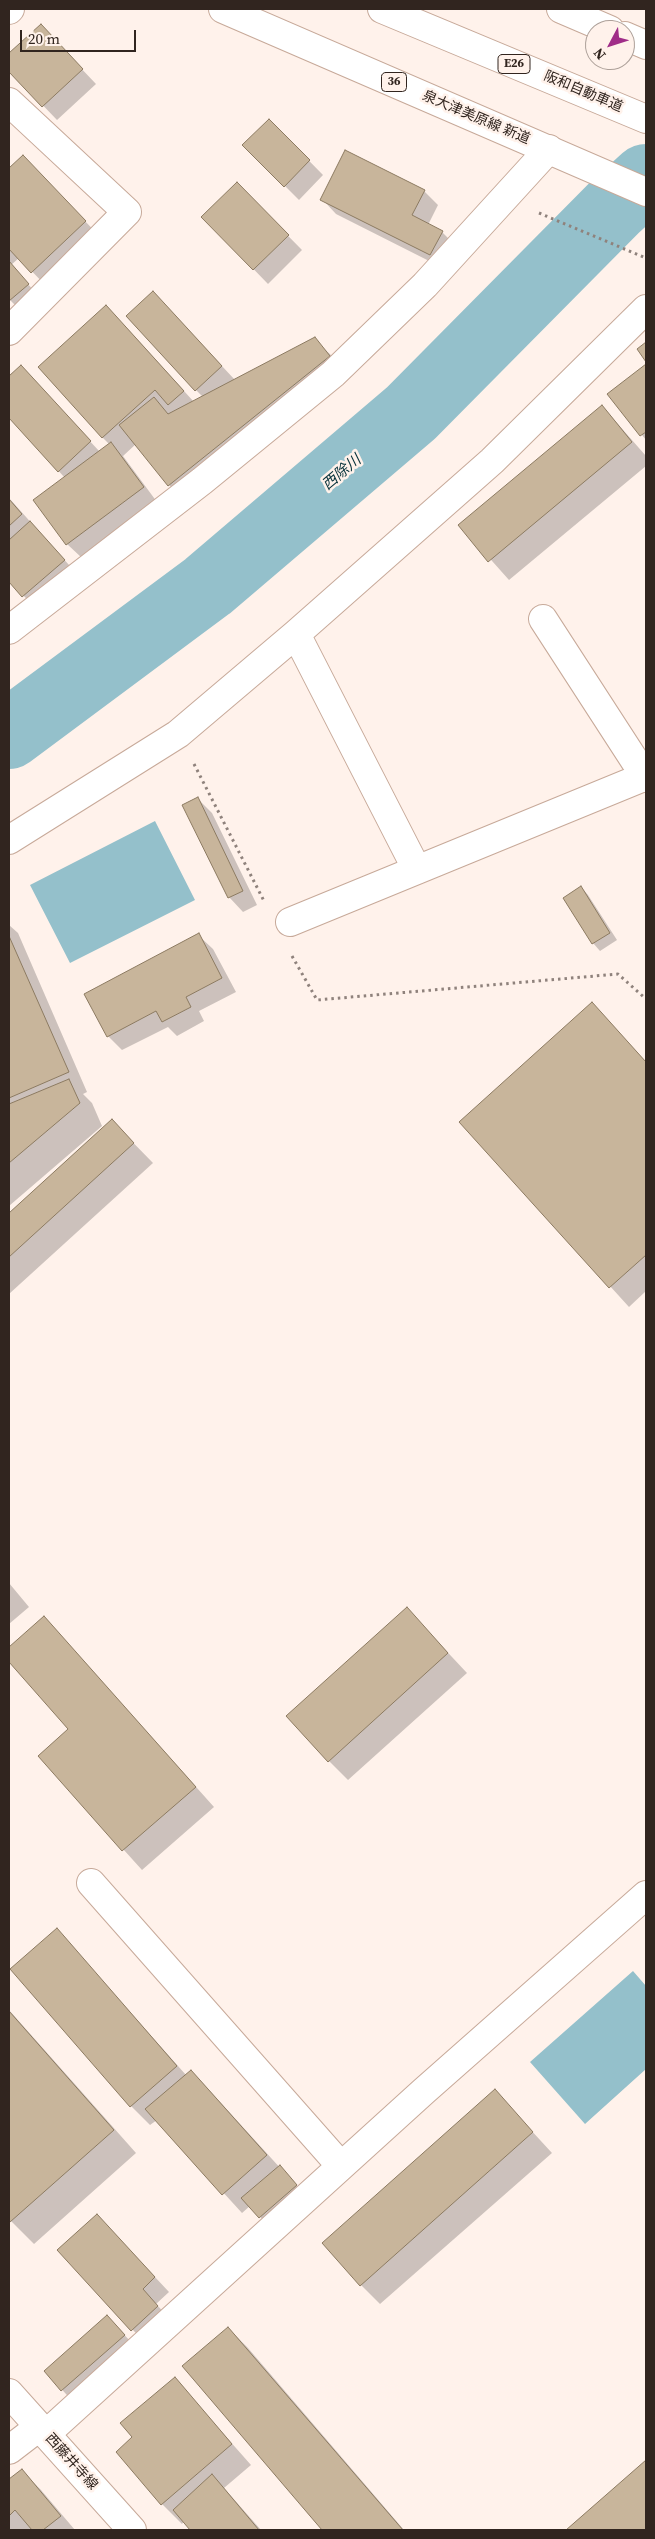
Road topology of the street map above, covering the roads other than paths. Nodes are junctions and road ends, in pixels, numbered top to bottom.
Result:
1 (223, 9) edge
2 (382, 9) edge
3 (561, 9) edge
4 (587, 20) edge
5 (9, 102) edge
6 (646, 119) edge
7 (557, 153) junction
8 (646, 192) edge
9 (646, 309) edge
10 (9, 331) edge
11 (543, 619) dead end
12 (9, 630) edge
13 (296, 634) junction
14 (646, 777) edge
15 (9, 840) edge
16 (417, 870) junction
17 (279, 915) road end
18 (91, 1883) dead end
19 (646, 1895) edge
20 (341, 2166) junction
21 (9, 2393) edge
22 (42, 2430) junction
23 (9, 2450) edge
24 (132, 2530) edge

1 - 7 main road, 泉大津美原線 新道 / 36
2 - 6 main road, 阪和自動車道 / E26
3 - 4 main road
5 - 10 main road
7 - 8 main road, 泉大津美原線 新道 / 36
7 - 12 main road
9 - 13 main road
11 - 14 main road
13 - 15 main road
13 - 16 main road
14 - 16 main road
16 - 17 main road
18 - 20 main road
19 - 20 main road
20 - 22 main road
21 - 22 main road, 西藤井寺線
22 - 23 main road
22 - 24 main road, 西藤井寺線

